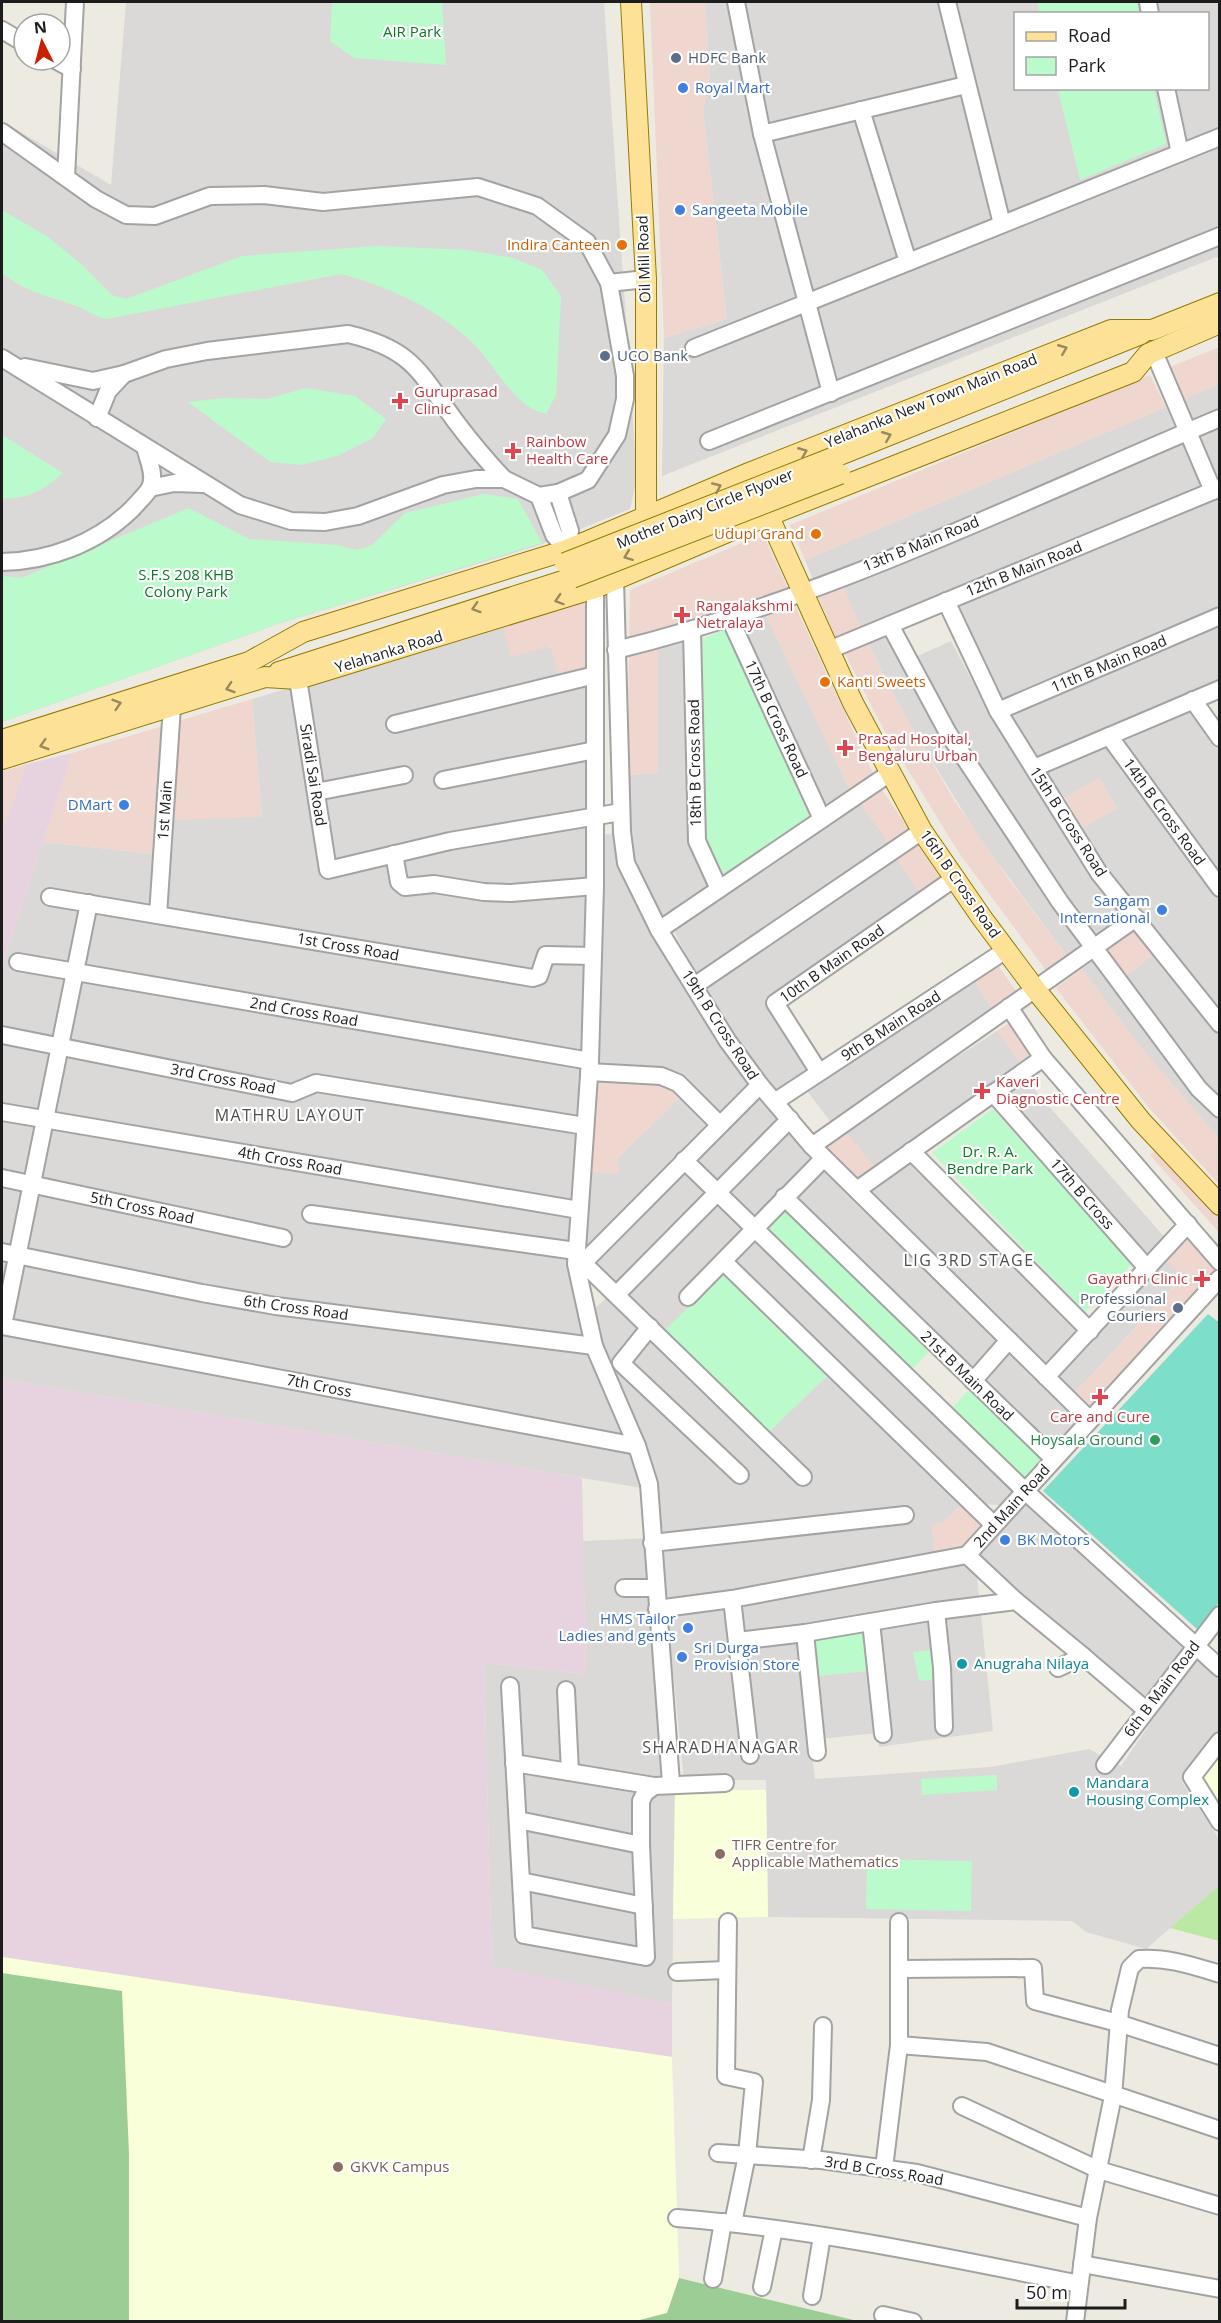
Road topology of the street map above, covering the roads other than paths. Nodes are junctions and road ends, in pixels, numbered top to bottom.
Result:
1 (75, 2) edge
2 (631, 2) edge
3 (736, 2) edge
4 (947, 2) edge
5 (72, 69) edge
6 (72, 72) edge
7 (966, 85) junction
8 (1166, 90) edge
9 (861, 110) junction
10 (2, 132) edge
11 (762, 134) junction
12 (1220, 137) edge
13 (1180, 153) junction
14 (66, 177) junction
15 (1002, 224) junction
16 (1220, 236) edge
17 (908, 262) junction
18 (645, 279) junction
19 (609, 283) junction
20 (807, 303) junction
21 (1220, 303) edge
22 (1220, 323) edge
23 (1152, 330) junction
24 (694, 348) dead end
25 (1151, 353) junction
26 (6, 360) edge
27 (124, 374) junction
28 (831, 393) junction
29 (97, 418) junction
30 (1220, 418) edge
31 (1187, 432) junction
32 (709, 441) dead end
33 (145, 447) junction
34 (836, 466) junction
35 (749, 473) junction
36 (504, 479) junction
37 (210, 486) junction
38 (150, 488) junction
39 (1216, 490) edge
40 (558, 493) junction
41 (539, 496) junction
42 (646, 517) junction
43 (769, 517) junction
44 (662, 561) junction
45 (2, 562) edge
46 (568, 563) junction
47 (615, 580) junction
48 (595, 588) junction
49 (803, 592) junction
50 (946, 601) junction
51 (1220, 616) edge
52 (730, 619) junction
53 (890, 624) junction
54 (692, 632) junction
55 (616, 650) junction
56 (829, 650) junction
57 (595, 675) junction
58 (265, 676) junction
59 (297, 679) junction
60 (1220, 689) edge
61 (1193, 700) junction
62 (172, 706) junction
63 (998, 711) junction
64 (395, 724) dead end
65 (1109, 736) junction
66 (1220, 738) edge
67 (2, 740) edge
68 (595, 750) junction
69 (2, 759) edge
70 (1034, 768) junction
71 (890, 773) junction
72 (404, 775) dead end
73 (443, 780) dead end
74 (316, 792) junction
75 (621, 812) junction
76 (595, 816) junction
77 (822, 819) junction
78 (922, 831) junction
79 (394, 854) junction
80 (955, 878) junction
81 (595, 886) junction
82 (1220, 888) edge
83 (719, 889) junction
84 (50, 897) dead end
85 (89, 903) junction
86 (158, 915) junction
87 (1136, 918) junction
88 (659, 930) junction
89 (1094, 947) junction
90 (1006, 951) junction
91 (593, 956) junction
92 (18, 962) dead end
93 (75, 972) junction
94 (694, 986) junction
95 (1035, 989) junction
96 (1009, 1007) junction
97 (1220, 1024) edge
98 (2, 1035) edge
99 (60, 1047) junction
100 (1043, 1058) junction
101 (589, 1067) junction
102 (819, 1072) junction
103 (760, 1085) junction
104 (993, 1093) junction
105 (776, 1101) junction
106 (1220, 1109) edge
107 (2, 1112) edge
108 (45, 1119) junction
109 (790, 1119) junction
110 (720, 1125) junction
111 (585, 1126) junction
112 (812, 1146) junction
113 (911, 1151) junction
114 (824, 1158) junction
115 (684, 1160) junction
116 (2, 1178) edge
117 (32, 1185) junction
118 (857, 1190) junction
119 (718, 1193) junction
120 (784, 1197) junction
121 (1220, 1205) edge
122 (579, 1210) junction
123 (311, 1214) dead end
124 (1188, 1224) junction
125 (754, 1228) junction
126 (283, 1238) dead end
127 (10, 1253) edge
128 (579, 1256) junction
129 (724, 1262) junction
130 (1220, 1262) edge
131 (1148, 1269) junction
132 (1220, 1278) edge
133 (617, 1294) junction
134 (688, 1297) dead end
135 (2, 1326) edge
136 (650, 1327) junction
137 (1090, 1330) junction
138 (1009, 1341) junction
139 (594, 1346) junction
140 (1046, 1377) junction
141 (973, 1381) junction
142 (1090, 1420) junction
143 (638, 1446) junction
144 (1054, 1459) junction
145 (740, 1475) dead end
146 (803, 1477) dead end
147 (1025, 1491) junction
148 (905, 1515) dead end
149 (994, 1525) junction
150 (652, 1543) junction
151 (967, 1554) junction
152 (624, 1588) dead end
153 (656, 1588) junction
154 (732, 1599) junction
155 (1016, 1601) junction
156 (657, 1609) junction
157 (936, 1611) junction
158 (1220, 1615) edge
159 (871, 1622) junction
160 (805, 1634) junction
161 (738, 1641) junction
162 (1194, 1645) junction
163 (1083, 1656) junction
164 (1058, 1668) dead end
165 (1220, 1668) edge
166 (510, 1686) dead end
167 (566, 1690) dead end
168 (1146, 1710) junction
169 (944, 1727) dead end
170 (883, 1734) dead end
171 (1220, 1741) edge
172 (817, 1752) dead end
173 (750, 1755) dead end
174 (514, 1763) junction
175 (1105, 1765) dead end
176 (570, 1772) junction
177 (671, 1783) junction
178 (725, 1783) dead end
179 (654, 1786) junction
180 (518, 1820) junction
181 (1220, 1822) edge
182 (641, 1845) junction
183 (521, 1881) junction
184 (644, 1906) junction
185 (728, 1922) dead end
186 (899, 1922) dead end
187 (899, 1969) junction
188 (725, 1970) junction
189 (677, 1972) dead end
190 (1220, 1974) edge
191 (1118, 2023) junction
192 (823, 2026) dead end
193 (899, 2045) junction
194 (1220, 2056) edge
195 (1113, 2096) junction
196 (962, 2106) dead end
197 (1220, 2130) edge
198 (718, 2153) dead end
199 (747, 2155) junction
200 (811, 2160) junction
201 (884, 2169) junction
202 (1099, 2170) junction
203 (1220, 2206) edge
204 (676, 2218) dead end
205 (1088, 2218) junction
206 (728, 2222) junction
207 (774, 2229) junction
208 (822, 2236) junction
209 (1082, 2264) junction
210 (713, 2279) dead end
211 (1079, 2284) junction
212 (762, 2287) dead end
213 (1220, 2289) edge
214 (812, 2296) dead end
215 (883, 2315) dead end
216 (913, 2322) edge
217 (1075, 2322) edge

1 - 5 street
2 - 18 main road, Oil Mill Road
3 - 11 street
4 - 7 street
6 - 14 street
7 - 9 street
7 - 15 street
8 - 13 street
9 - 11 street
9 - 17 street
10 - 14 street
11 - 20 street
12 - 13 street
13 - 15 street
14 - 19 street
15 - 17 street
16 - 28 street
17 - 20 street
18 - 19 street
18 - 42 main road, Oil Mill Road
19 - 40 street
20 - 24 street
20 - 28 street
21 - 23 main road, Yelahanka New Town Main Road
22 - 25 main road
34 -> 23 main road, Mother Dairy Circle Flyover
35 -> 23 main road, Yelahanka New Town Main Road
25 - 31 street
25 - 34 main road, Mother Dairy Circle Flyover
25 - 43 main road
26 - 27 street
26 - 29 street
27 - 29 street
27 - 36 street
28 - 32 street
29 - 33 street
30 - 31 street, 13th B Main Road
31 - 39 street
31 - 49 street, 13th B Main Road
33 - 37 street
33 - 38 street
34 - 46 main road, Mother Dairy Circle Flyover, bridge
42 -> 35 main road, Yelahanka New Town Main Road
35 - 43 main road, 16th B Cross Road
36 - 37 street
36 - 41 street
37 - 38 street
38 - 45 street
39 - 50 street, 12th B Main Road
40 - 41 street
40 - 46 street
41 - 46 street
42 - 44 main road, Oil Mill Road
42 - 46 main road
43 - 44 main road, Yelahanka Road
43 - 49 main road, 16th B Cross Road
44 - 47 main road, Yelahanka Road
46 - 48 street
46 -> 58 main road, Mother Dairy Circle Flyover
67 -> 46 main road, Mother Dairy Circle Flyover
47 - 48 main road, Yelahanka Road
47 - 55 street, 19th B Cross Road
48 - 57 street
48 -> 59 main road, Yelahanka Road
49 - 52 street, 13th B Main Road
49 - 56 main road, 16th B Cross Road
50 - 53 street, 12th B Main Road
50 - 63 street, 15th B Cross Road
51 - 63 street, 11th B Main Road
52 - 54 street, 13th B Main Road
52 - 77 street, 17th B Cross Road
53 - 56 street, 12th B Main Road
53 - 89 street
54 - 55 street, 13th B Main Road
54 - 83 street, 18th B Cross Road
55 - 75 street, 19th B Cross Road
56 - 71 main road, 16th B Cross Road
57 - 64 street
57 - 68 street
58 - 59 main road, Yelahanka Road
58 -> 62 main road, Yelahanka Road
59 - 74 street, Siradi Sai Road
60 - 61 street
61 - 65 street
61 - 66 street
62 -> 69 main road, Yelahanka Road
62 - 86 street, 1st Main
63 - 70 street, 15th B Cross Road
65 - 70 street
65 - 82 street, 14th B Cross Road
68 - 73 street
68 - 76 street
70 - 87 street, 15th B Cross Road
71 - 77 street
71 - 78 main road, 16th B Cross Road
72 - 74 street
74 - 79 street, Siradi Sai Road
75 - 76 street
75 - 88 street, 19th B Cross Road
76 - 79 street
76 - 81 street
77 - 83 street
78 - 80 main road, 16th B Cross Road
78 - 94 street
79 - 81 street
80 - 90 main road, 16th B Cross Road
80 - 102 street, 10th B Main Road
81 - 91 street
83 - 88 street
84 - 85 street, 1st Cross Road
85 - 86 street, 1st Cross Road
85 - 93 street
86 - 91 street, 1st Cross Road
87 - 89 street
87 - 97 street, 15th B Cross Road
88 - 94 street, 19th B Cross Road
89 - 95 street
89 - 106 street
90 - 95 main road, 16th B Cross Road
90 - 102 street, 9th B Main Road
91 - 101 street
92 - 93 street, 2nd Cross Road
93 - 99 street
93 - 101 street, 2nd Cross Road
94 - 103 street, 19th B Cross Road
95 - 96 street
95 - 121 main road, 16th B Cross Road
96 - 100 street
96 - 112 street
98 - 99 street, 3rd Cross Road
99 - 108 street
99 - 111 street, 3rd Cross Road
100 - 104 street
100 - 124 street
101 - 110 street, 2nd Cross Road
101 - 111 street
102 - 105 street, 9th B Main Road
103 - 105 street, 19th B Cross Road
103 - 110 street
104 - 113 street
104 - 131 street, 17th B Cross
105 - 109 street, 19th B Cross Road
107 - 108 street, 4th Cross Road
108 - 117 street
108 - 122 street, 4th Cross Road
109 - 112 street, 19th B Cross Road
109 - 119 street
110 - 115 street
111 - 122 street
112 - 114 street, 19th B Cross Road
113 - 118 street
113 - 137 street
114 - 118 street, 19th B Cross Road
114 - 120 street
115 - 119 street
115 - 128 street
116 - 117 street, 5th Cross Road
117 - 126 street, 5th Cross Road
117 - 127 street
118 - 138 street, 19th B Cross Road
119 - 125 street
119 - 133 street
120 - 125 street
120 - 141 street, 21st B Main Road
122 - 128 street
123 - 128 street
124 - 130 street
124 - 131 street
125 - 129 street
125 - 147 street
127 - 135 street
127 - 139 street, 6th Cross Road
128 - 133 street
128 - 139 street
129 - 134 street
129 - 149 street
131 - 137 street
132 - 142 street, 2nd Main Road
133 - 136 street
135 - 143 street, 7th Cross
136 - 145 street
136 - 146 street
137 - 140 street
138 - 140 street, 19th B Cross Road
138 - 141 street
139 - 143 street
140 - 142 street, 19th B Cross Road
141 - 144 street, 21st B Main Road
142 - 144 street, 2nd Main Road
143 - 150 street
144 - 147 street, 2nd Main Road
147 - 149 street, 2nd Main Road
147 - 162 street
148 - 150 street
149 - 151 street, 2nd Main Road
150 - 153 street
151 - 154 street, 2nd Main Road
151 - 155 street
152 - 153 street
153 - 156 street
154 - 156 street, 2nd Main Road
154 - 161 street
155 - 157 street
155 - 163 street
156 - 177 street
157 - 159 street
157 - 169 street
158 - 162 street, 6th B Main Road
159 - 160 street
159 - 170 street
160 - 161 street
160 - 172 street
161 - 173 street
162 - 165 street
162 - 168 street, 6th B Main Road
163 - 164 street
163 - 168 street
166 - 174 street
167 - 176 street
168 - 175 street, 6th B Main Road
171 - 181 street
174 - 176 street
174 - 180 street
176 - 179 street
177 - 178 street
177 - 179 street
179 - 182 street
180 - 182 street
180 - 183 street
182 - 184 street
183 - 184 street
183 - 184 street
185 - 188 street
186 - 187 street
187 - 191 street
187 - 193 street
188 - 189 street
188 - 199 street
190 - 191 street
191 - 194 street
191 - 195 street
192 - 200 street
193 - 195 street
193 - 201 street
195 - 197 street
195 - 202 street
196 - 202 street
198 - 199 street, 3rd B Cross Road
199 - 200 street, 3rd B Cross Road
199 - 206 street
200 - 201 street, 3rd B Cross Road
201 - 205 street, 3rd B Cross Road
202 - 203 street
202 - 205 street
204 - 206 street
205 - 209 street
206 - 207 street
206 - 210 street
207 - 208 street
207 - 212 street
208 - 211 street
208 - 214 street
209 - 211 street
209 - 213 street
211 - 217 street
215 - 216 street

